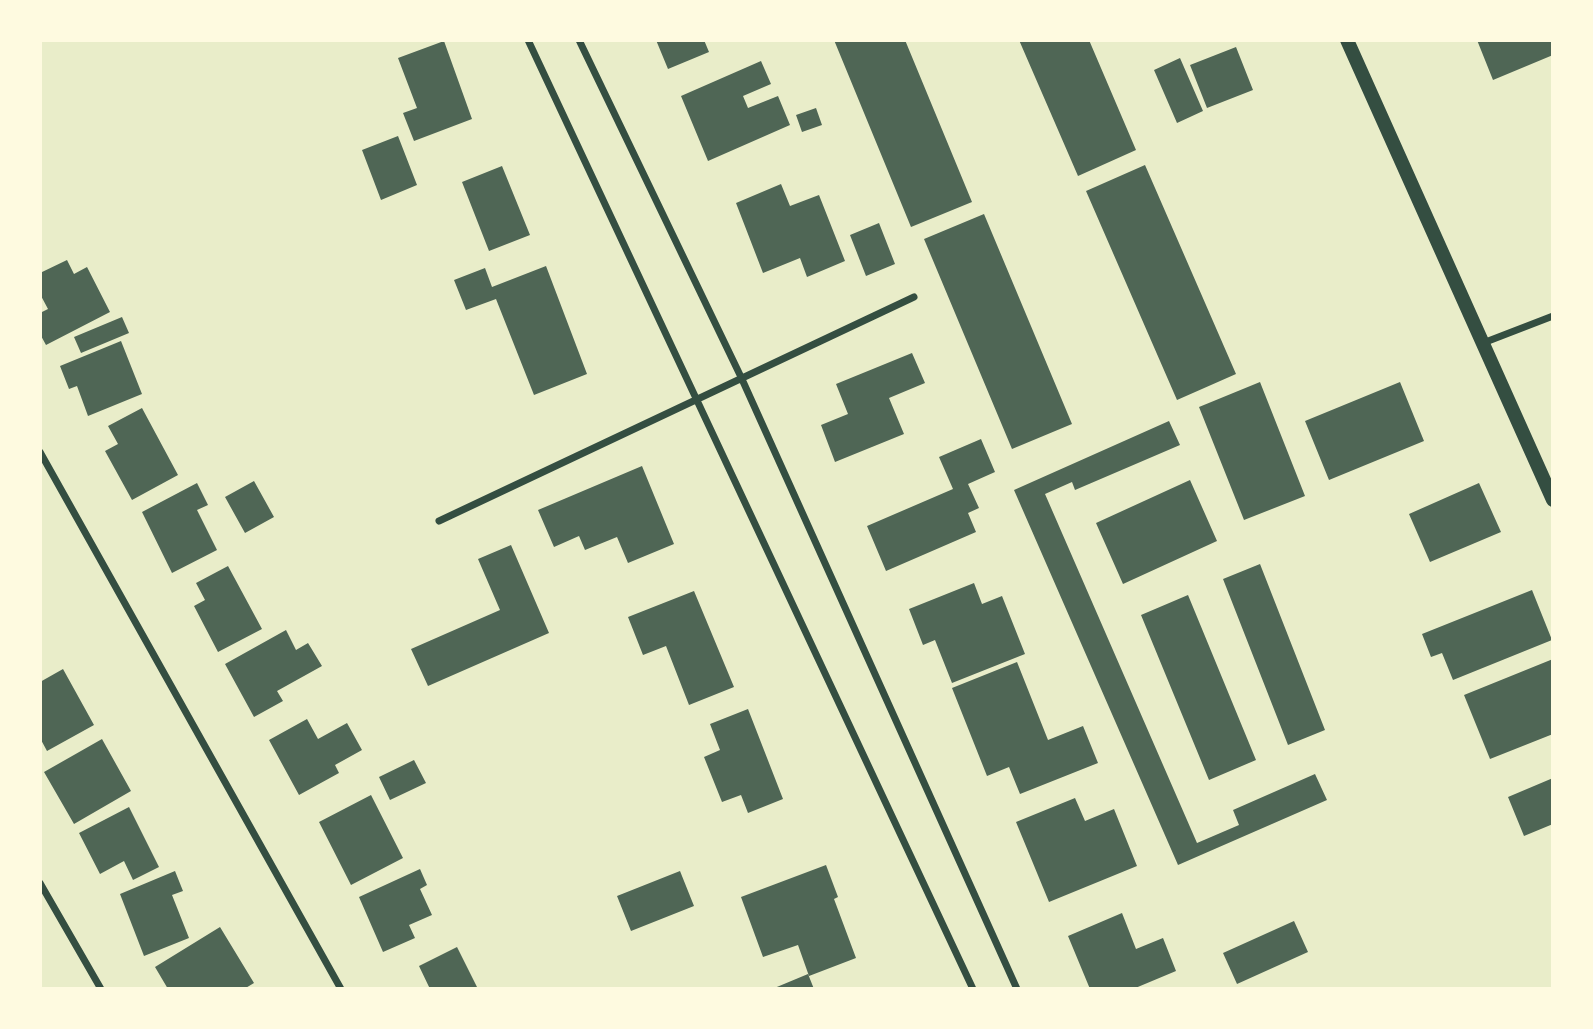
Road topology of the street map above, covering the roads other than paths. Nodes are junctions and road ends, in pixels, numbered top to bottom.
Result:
1 (528, 40) edge
2 (579, 40) edge
3 (1347, 40) edge
4 (914, 297) dead end
5 (1553, 316) edge
6 (1482, 343) junction
7 (741, 376) junction
8 (697, 401) junction
9 (40, 452) edge
10 (1553, 500) edge
11 (439, 521) dead end
12 (40, 883) edge
13 (101, 989) edge
14 (341, 989) edge
15 (973, 989) edge
16 (1017, 989) edge

1 - 8 street
2 - 7 street
3 - 6 main road
4 - 7 street
5 - 6 street
6 - 10 main road
7 - 8 street
7 - 16 street
8 - 11 street
8 - 15 street
9 - 14 street
12 - 13 street

